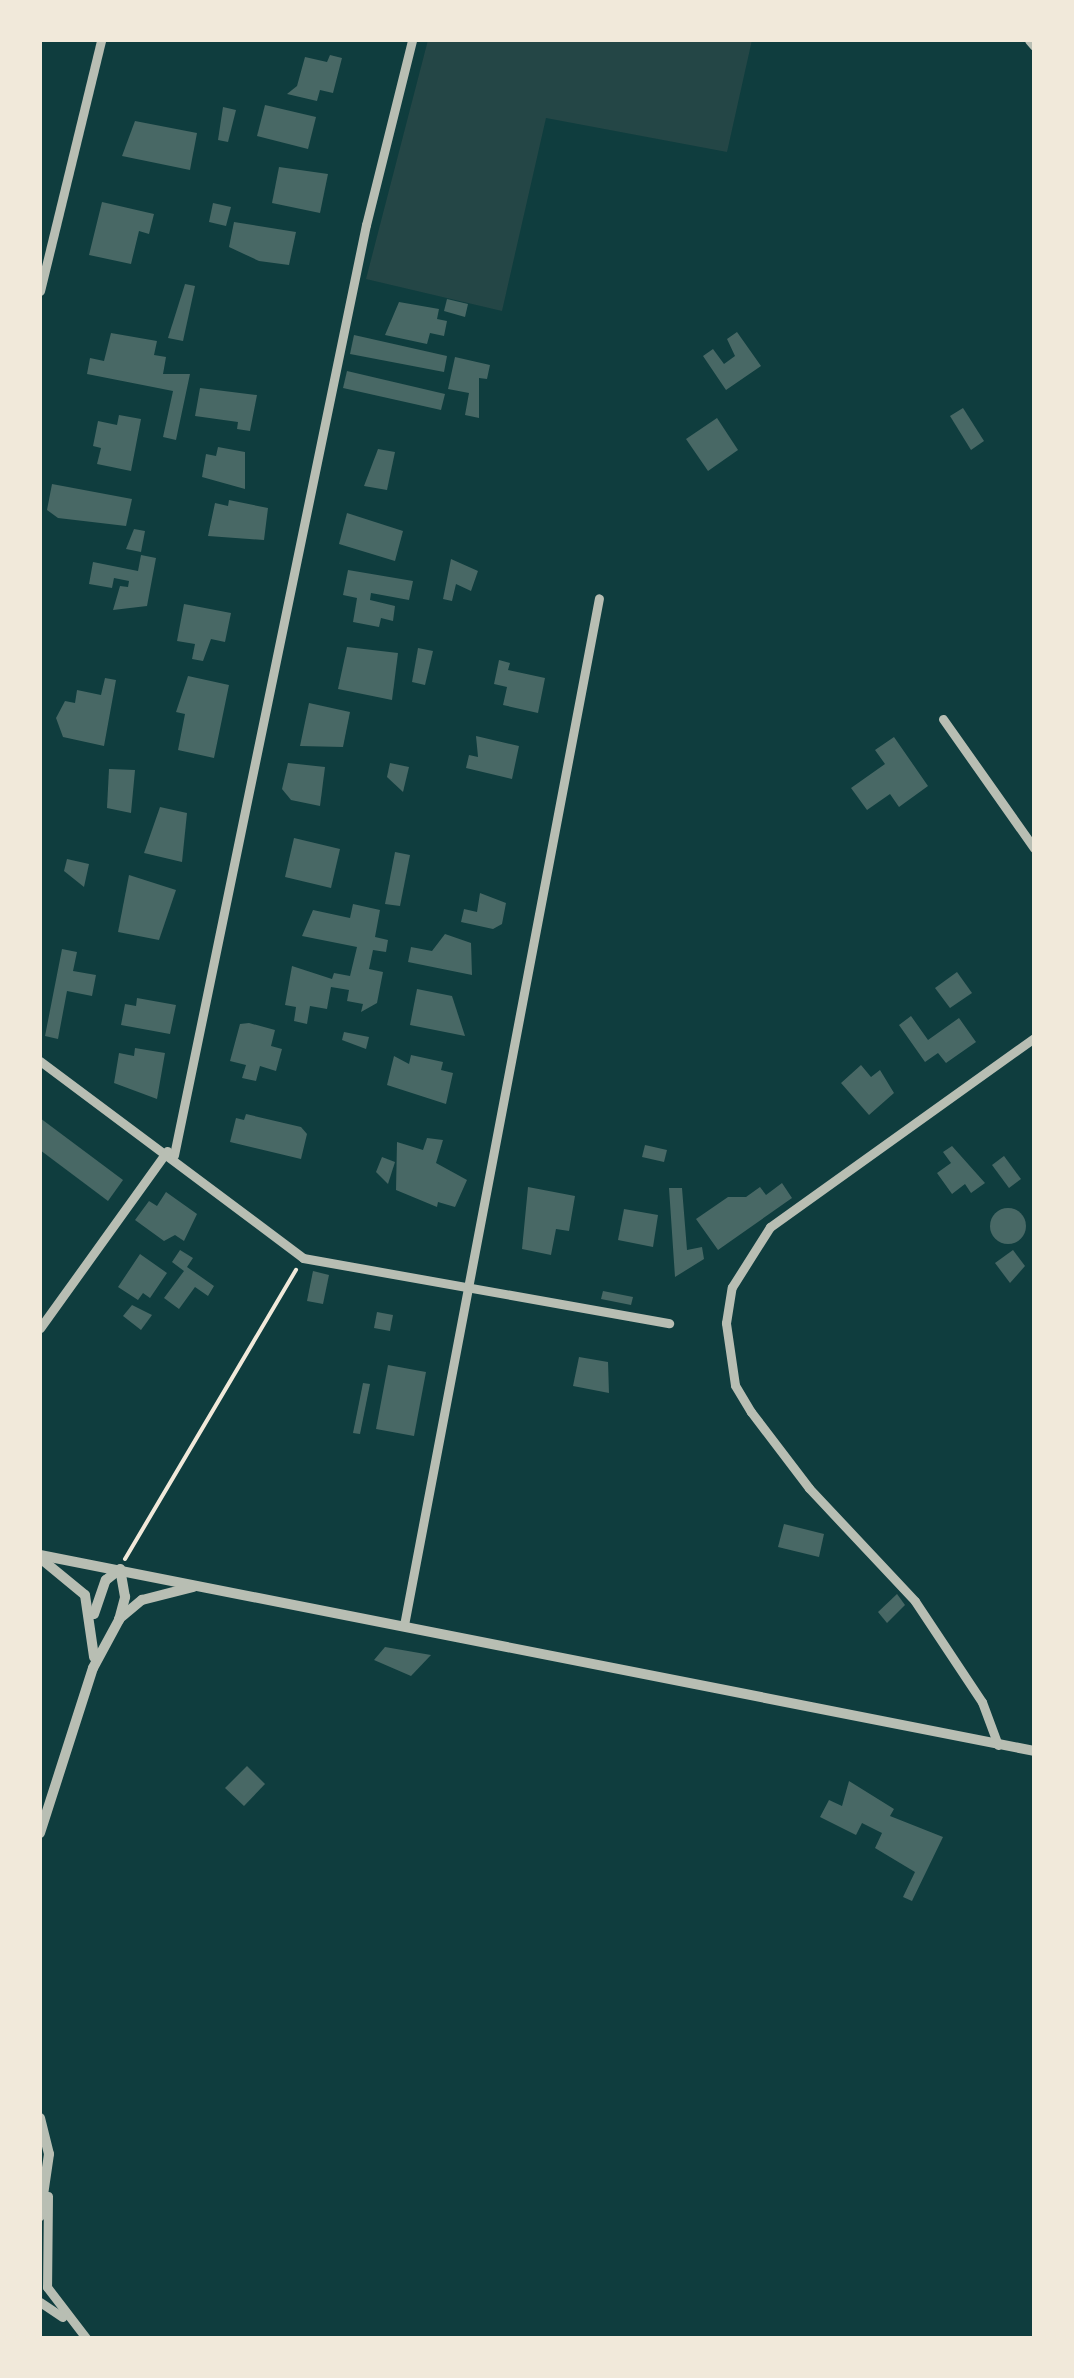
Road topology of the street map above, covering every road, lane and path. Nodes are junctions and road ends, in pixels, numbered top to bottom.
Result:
1 (101, 40) edge
2 (412, 40) edge
3 (1029, 40) edge
4 (1034, 46) edge
5 (40, 291) edge
6 (598, 598) dead end
7 (943, 719) dead end
8 (1034, 848) edge
9 (1034, 1038) edge
10 (40, 1060) edge
11 (170, 1153) junction
12 (303, 1258) junction
13 (470, 1288) junction
14 (668, 1323) dead end
15 (40, 1328) edge
16 (40, 1556) edge
17 (120, 1570) junction
18 (203, 1586) junction
19 (93, 1618) junction
20 (118, 1620) junction
21 (404, 1625) junction
22 (93, 1668) junction
23 (998, 1745) junction
24 (1034, 1751) edge
25 (40, 1834) edge
26 (40, 2118) edge
27 (48, 2194) junction
28 (40, 2216) edge
29 (40, 2302) edge
30 (74, 2326) junction
31 (86, 2338) edge

1 - 5 street
2 - 11 street
3 - 4 street
6 - 13 street
7 - 8 street
9 - 23 street
10 - 11 street
11 - 12 street
11 - 15 street
12 - 13 street
12 - 17 path
13 - 14 street
13 - 21 street
16 - 17 street
16 - 19 street
17 - 18 street
17 - 19 street
17 - 20 street
18 - 20 street
18 - 21 street
19 - 22 street
20 - 22 street
21 - 23 street
22 - 25 street
23 - 24 street
26 - 27 street
27 - 28 street
27 - 30 street
29 - 30 street
30 - 31 street

